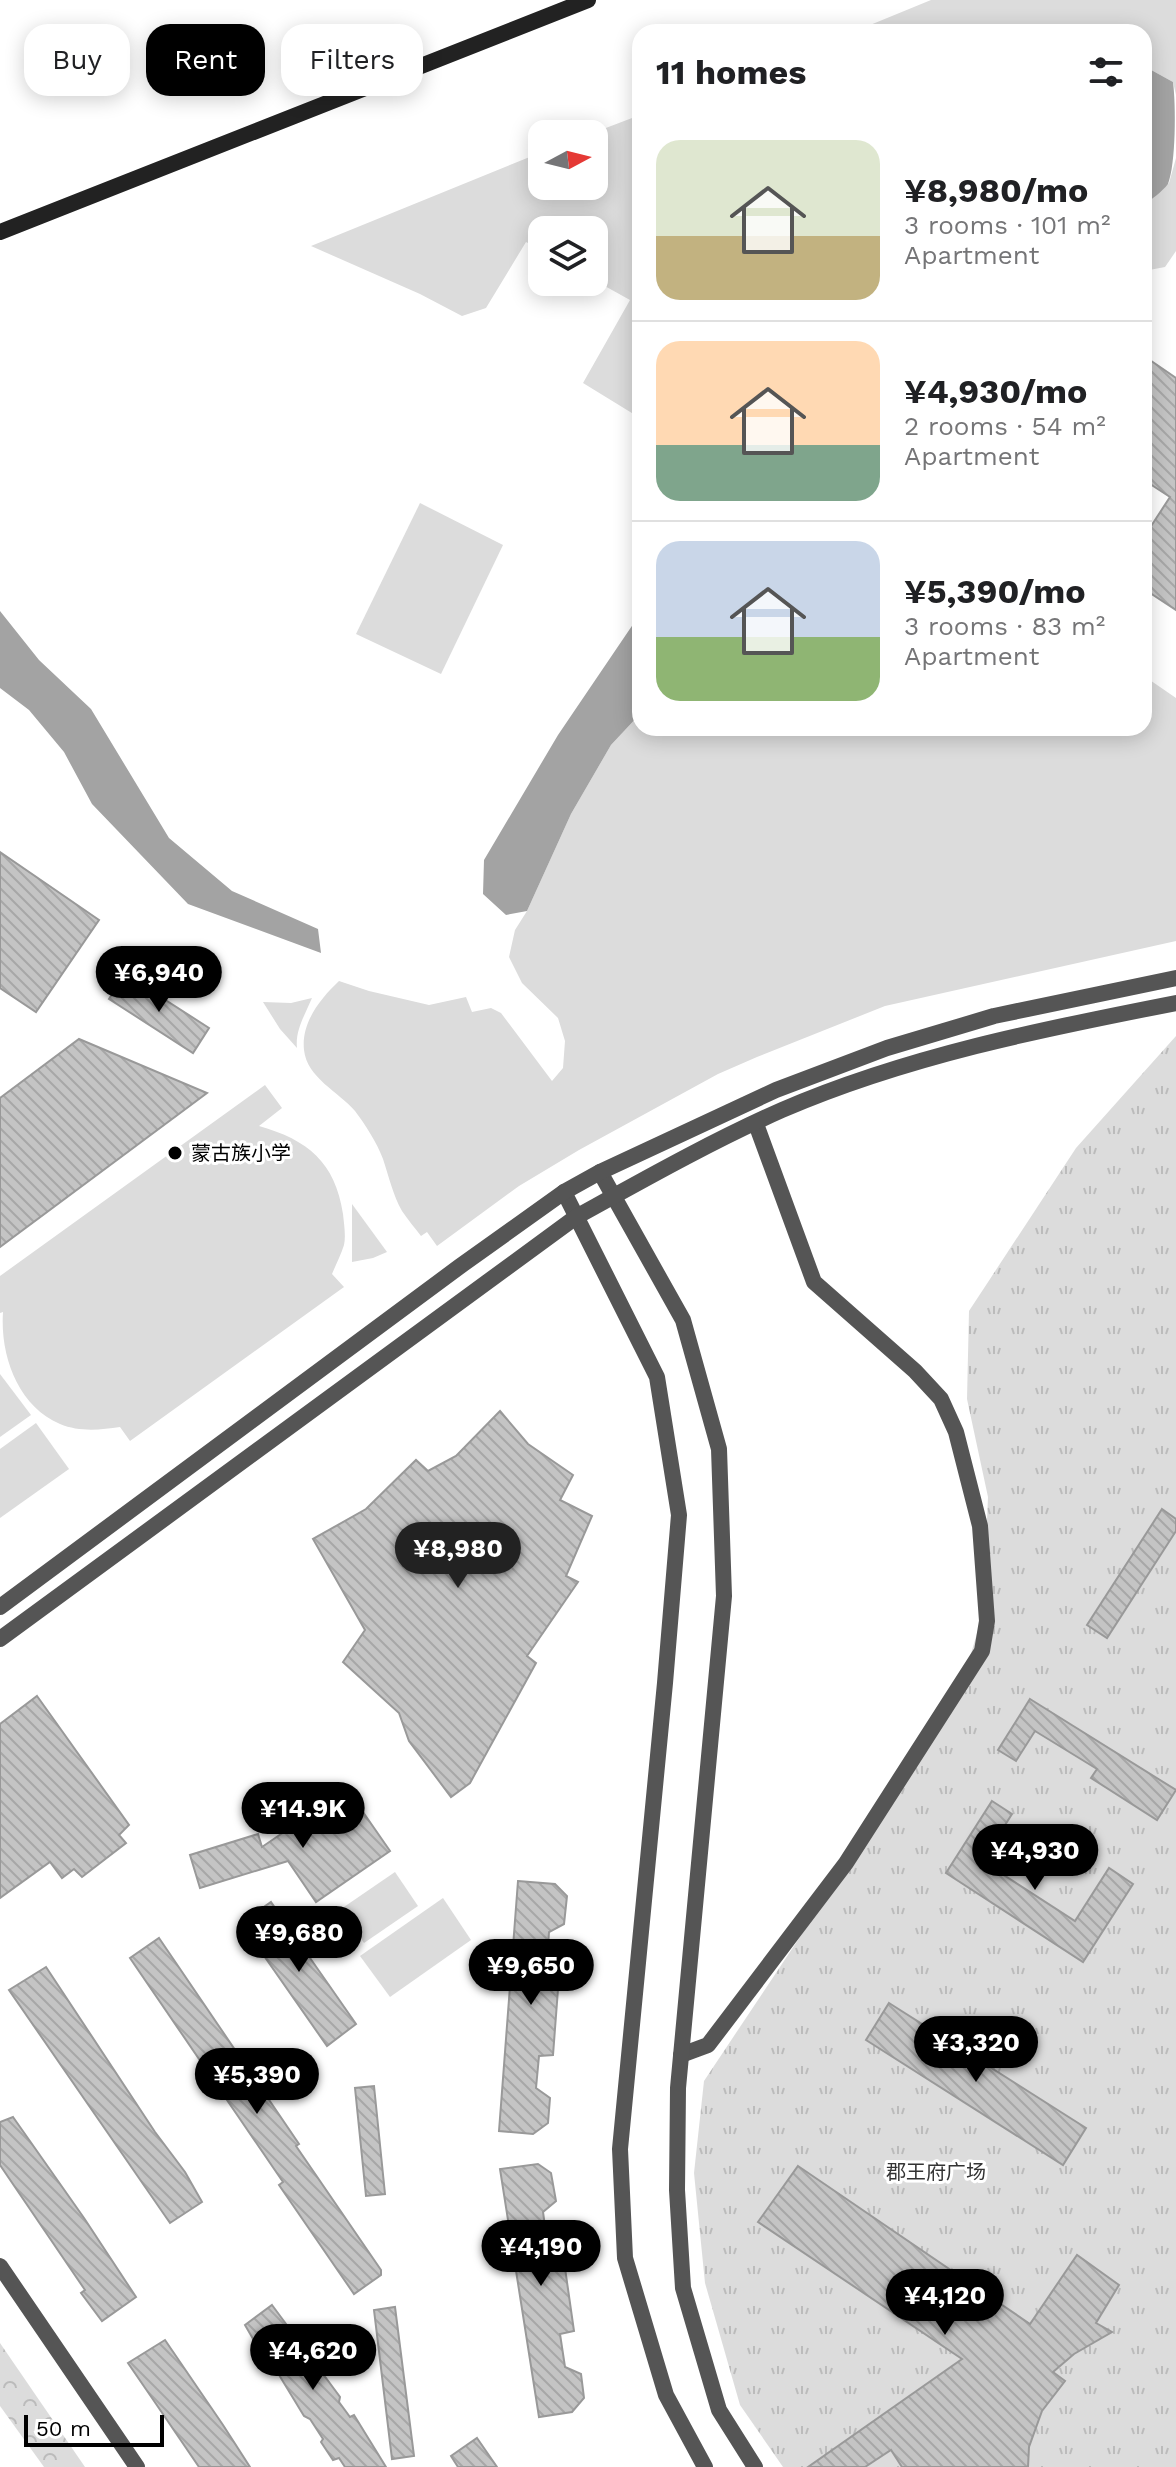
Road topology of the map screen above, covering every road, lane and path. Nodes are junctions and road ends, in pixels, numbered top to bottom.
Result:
1 (588, 0) edge
2 (0, 232) edge
3 (1176, 978) edge
4 (1176, 1003) edge
5 (756, 1124) junction
6 (600, 1172) junction
7 (564, 1192) junction
8 (613, 1197) junction
9 (576, 1217) junction
10 (0, 1607) edge
11 (0, 1639) edge
12 (681, 2055) junction
13 (0, 2266) edge
14 (137, 2467) edge
15 (705, 2467) edge
16 (755, 2467) edge

1 - 2 main road
3 - 6 street
4 - 5 street
5 - 8 street
5 - 12 street
6 - 7 street
6 - 8 street
7 - 9 street
7 - 10 street
8 - 9 street
8 - 12 street
9 - 11 street
9 - 15 street
12 - 16 street
13 - 14 street

